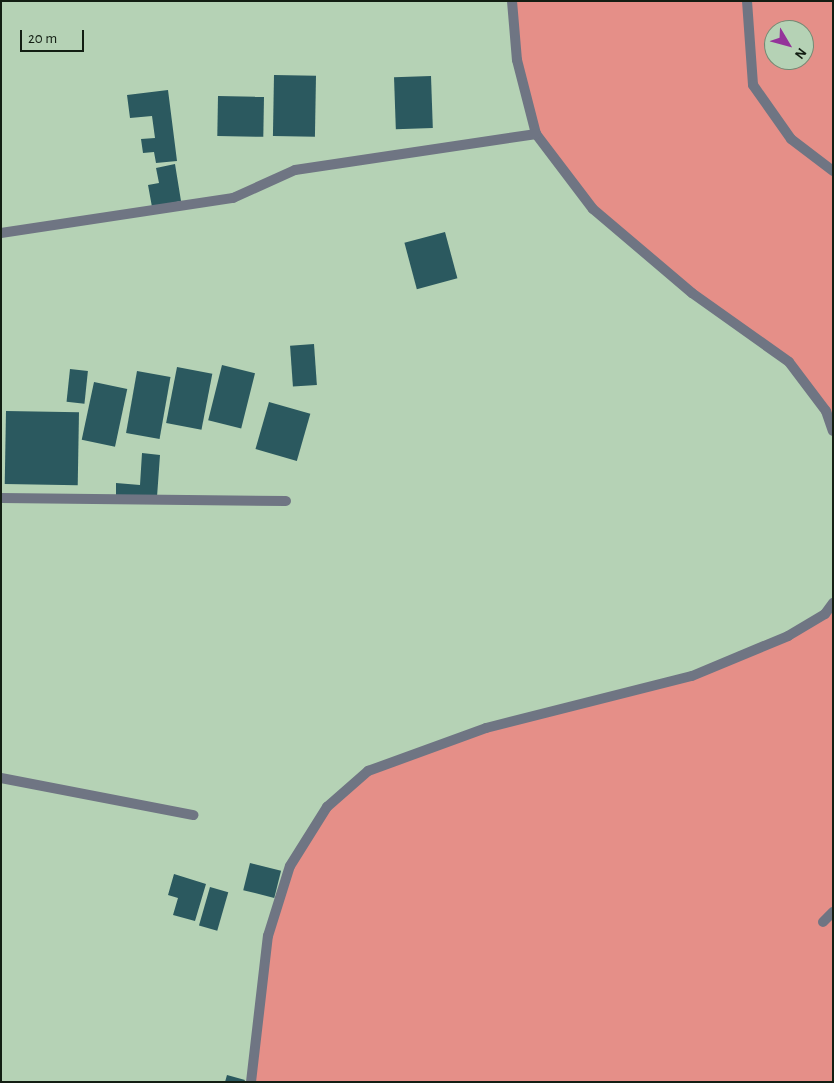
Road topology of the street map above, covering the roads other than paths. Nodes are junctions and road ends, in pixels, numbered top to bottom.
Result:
1 (512, 1) edge
2 (747, 1) edge
3 (536, 134) junction
4 (833, 171) edge
5 (1, 232) edge
6 (833, 431) edge
7 (1, 498) edge
8 (286, 501) dead end
9 (833, 604) edge
10 (1, 778) edge
11 (193, 815) dead end
12 (833, 912) edge
13 (824, 922) dead end
14 (251, 1082) edge

1 - 3 street
2 - 4 street
3 - 5 street
3 - 6 street
7 - 8 street
9 - 14 street
10 - 11 street
12 - 13 street

